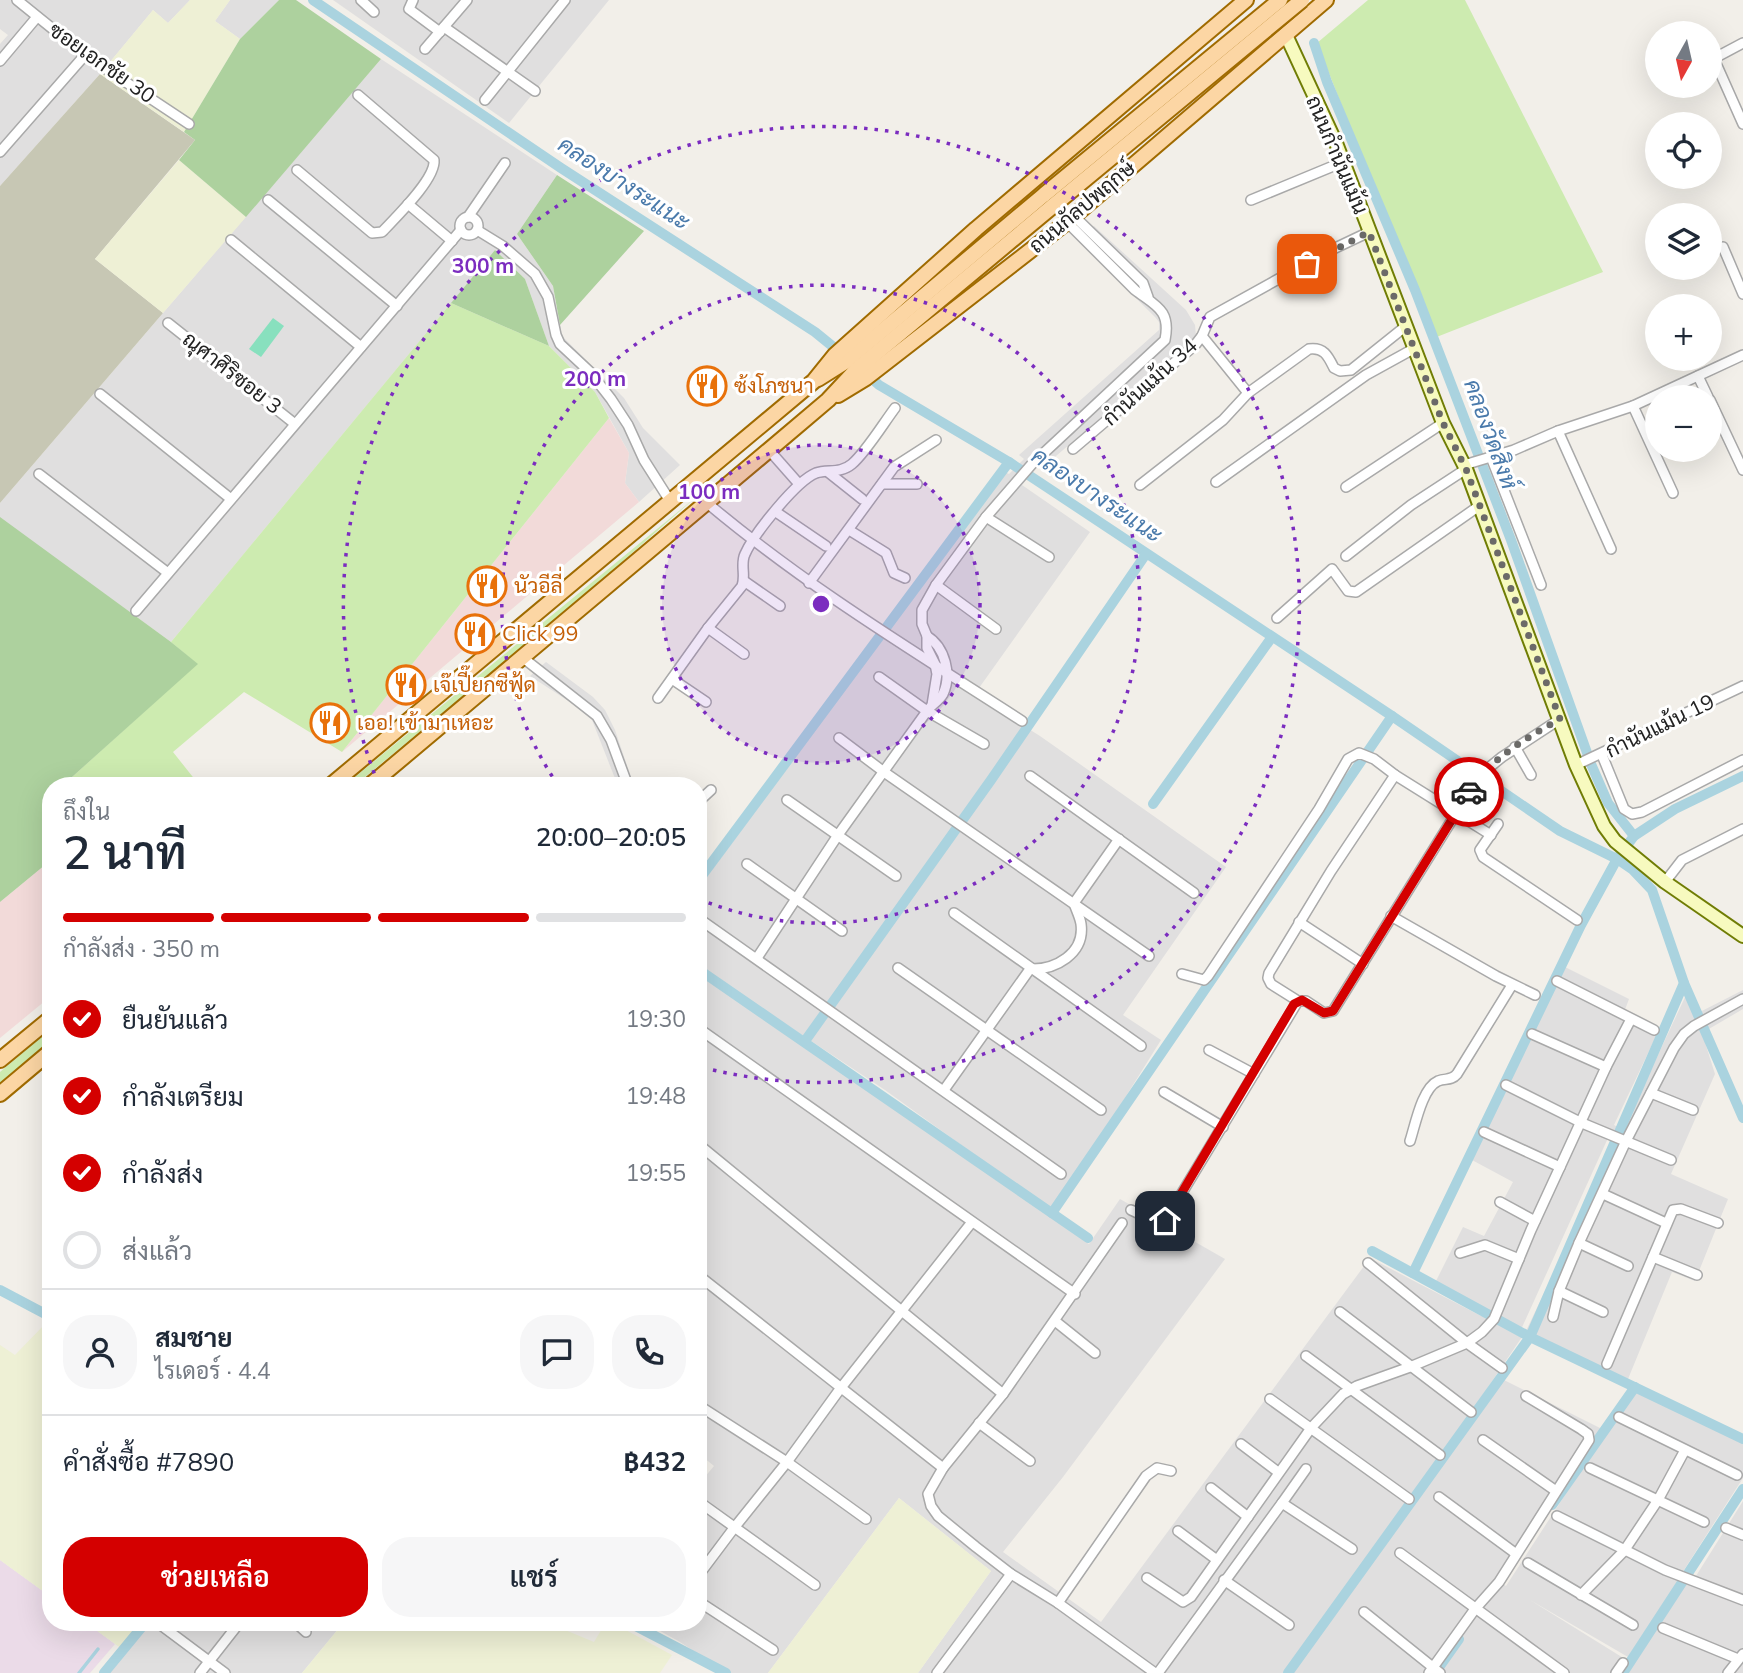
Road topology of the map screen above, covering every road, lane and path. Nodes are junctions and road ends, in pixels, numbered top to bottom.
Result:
1 (18, 0) edge
2 (360, 0) edge
3 (413, 0) edge
4 (467, 0) edge
5 (565, 0) edge
6 (1246, 0) edge
7 (1268, 0) edge
8 (1280, 0) edge
9 (1302, 0) edge
10 (1326, 0) edge
11 (374, 12) dead end
12 (37, 16) junction
13 (442, 29) junction
14 (1286, 34) junction
15 (1743, 43) edge
16 (425, 50) dead end
17 (85, 55) junction
18 (1722, 55) edge
19 (0, 61) edge
20 (1165, 68) junction
21 (508, 71) junction
22 (1722, 81) edge
23 (535, 91) dead end
24 (358, 95) dead end
25 (485, 100) dead end
26 (1196, 110) junction
27 (189, 124) dead end
28 (1743, 124) edge
29 (0, 152) edge
30 (1343, 162) junction
31 (505, 163) dead end
32 (297, 170) dead end
33 (1050, 199) junction
34 (268, 200) dead end
35 (1251, 201) dead end
36 (408, 204) junction
37 (468, 217) junction
38 (1070, 219) junction
39 (461, 230) junction
40 (477, 230) junction
41 (1369, 232) junction
42 (231, 240) dead end
43 (452, 241) junction
44 (1723, 247) dead end
45 (1743, 294) edge
46 (397, 306) junction
47 (168, 323) dead end
48 (1406, 326) junction
49 (1202, 336) junction
50 (361, 347) junction
51 (1415, 348) junction
52 (864, 355) junction
53 (1743, 355) edge
54 (850, 366) junction
55 (1698, 376) junction
56 (1702, 385) edge
57 (1248, 393) junction
58 (100, 394) dead end
59 (1633, 406) junction
60 (895, 408) dead end
61 (1443, 423) junction
62 (295, 424) junction
63 (1722, 426) edge
64 (1558, 431) junction
65 (936, 440) dead end
66 (1073, 449) dead end
67 (769, 450) junction
68 (1476, 462) junction
69 (1743, 470) edge
70 (828, 472) junction
71 (39, 474) dead end
72 (1216, 482) dead end
73 (799, 484) junction
74 (883, 484) junction
75 (917, 484) dead end
76 (1140, 485) dead end
77 (1346, 487) dead end
78 (1672, 493) dead end
79 (231, 499) junction
80 (862, 499) dead end
81 (670, 501) junction
82 (706, 502) junction
83 (1479, 506) junction
84 (776, 512) junction
85 (986, 517) junction
86 (849, 530) junction
87 (752, 541) junction
88 (826, 546) dead end
89 (1611, 549) dead end
90 (1049, 556) dead end
91 (1346, 556) dead end
92 (168, 573) junction
93 (905, 578) dead end
94 (744, 581) junction
95 (809, 583) junction
96 (936, 585) junction
97 (1541, 585) dead end
98 (780, 606) dead end
99 (136, 611) dead end
100 (1277, 618) dead end
101 (708, 628) junction
102 (996, 629) dead end
103 (927, 636) junction
104 (744, 654) dead end
105 (522, 657) junction
106 (935, 664) junction
107 (947, 672) junction
108 (879, 677) dead end
109 (672, 679) junction
110 (1743, 685) edge
111 (658, 698) dead end
112 (706, 702) dead end
113 (929, 708) junction
114 (1560, 719) junction
115 (1022, 721) dead end
116 (839, 738) dead end
117 (984, 744) dead end
118 (1515, 747) junction
119 (1600, 756) junction
120 (1743, 760) edge
121 (1581, 763) junction
122 (884, 772) junction
123 (1395, 775) junction
124 (1531, 775) dead end
125 (1030, 776) dead end
126 (341, 777) edge
127 (380, 777) edge
128 (625, 777) edge
129 (710, 790) dead end
130 (707, 793) edge
131 (787, 800) dead end
132 (1457, 812) junction
133 (1498, 824) dead end
134 (1743, 829) edge
135 (838, 835) junction
136 (1490, 835) junction
137 (1119, 839) junction
138 (747, 864) dead end
139 (896, 876) dead end
140 (1665, 882) junction
141 (1194, 892) dead end
142 (796, 899) junction
143 (1074, 903) junction
144 (954, 913) dead end
145 (1391, 916) junction
146 (1577, 920) dead end
147 (1299, 922) junction
148 (707, 924) edge
149 (842, 931) dead end
150 (1743, 936) edge
151 (1149, 956) dead end
152 (757, 958) junction
153 (1363, 964) junction
154 (898, 968) dead end
155 (1030, 969) junction
156 (1182, 974) dead end
157 (1557, 982) dead end
158 (1512, 985) junction
159 (1535, 995) dead end
160 (1743, 999) edge
161 (1298, 1001) junction
162 (1631, 1019) junction
163 (42, 1025) edge
164 (986, 1030) junction
165 (1654, 1030) dead end
166 (707, 1034) edge
167 (1532, 1034) dead end
168 (1142, 1046) dead end
169 (1209, 1050) dead end
170 (42, 1059) edge
171 (0, 1060) edge
172 (1606, 1067) junction
173 (1254, 1074) junction
174 (1506, 1085) dead end
175 (944, 1090) junction
176 (1164, 1092) dead end
177 (1651, 1093) junction
178 (0, 1094) edge
179 (1101, 1110) dead end
180 (1693, 1110) dead end
181 (1582, 1123) junction
182 (1223, 1127) junction
183 (1484, 1132) dead end
184 (1622, 1140) junction
185 (1410, 1141) dead end
186 (707, 1151) edge
187 (1671, 1160) dead end
188 (1560, 1167) junction
189 (1061, 1174) dead end
190 (1602, 1194) junction
191 (1500, 1202) dead end
192 (1131, 1210) dead end
193 (1535, 1221) junction
194 (972, 1222) junction
195 (1122, 1223) dead end
196 (1667, 1223) junction
197 (1718, 1223) dead end
198 (1579, 1243) junction
199 (1460, 1253) dead end
200 (1653, 1257) junction
201 (1519, 1259) junction
202 (1368, 1262) dead end
203 (1628, 1266) dead end
204 (1697, 1275) dead end
205 (707, 1282) edge
206 (1559, 1291) junction
207 (1075, 1294) junction
208 (900, 1311) junction
209 (1340, 1312) dead end
210 (1603, 1312) dead end
211 (1553, 1318) dead end
212 (1055, 1321) junction
213 (1467, 1343) junction
214 (1095, 1353) dead end
215 (1306, 1356) dead end
216 (1607, 1364) dead end
217 (1410, 1367) junction
218 (1502, 1368) dead end
219 (840, 1388) junction
220 (1350, 1389) junction
221 (1003, 1394) junction
222 (1526, 1396) dead end
223 (1270, 1399) dead end
224 (707, 1411) edge
225 (1471, 1412) dead end
226 (1619, 1418) dead end
227 (979, 1423) junction
228 (1311, 1428) junction
229 (1483, 1440) dead end
230 (1241, 1444) dead end
231 (1685, 1450) junction
232 (1440, 1455) dead end
233 (1030, 1461) dead end
234 (787, 1462) junction
235 (943, 1468) junction
236 (1590, 1468) dead end
237 (1306, 1469) dead end
238 (1171, 1471) dead end
239 (1278, 1472) junction
240 (1737, 1475) dead end
241 (1211, 1488) dead end
242 (1556, 1491) junction
243 (1439, 1497) dead end
244 (1409, 1499) dead end
245 (1658, 1501) junction
246 (1282, 1503) junction
247 (707, 1508) edge
248 (1557, 1516) dead end
249 (1248, 1517) junction
250 (866, 1519) dead end
251 (1704, 1522) dead end
252 (734, 1528) junction
253 (1726, 1528) dead end
254 (1178, 1531) dead end
255 (1743, 1535) edge
256 (1352, 1549) dead end
257 (1624, 1551) junction
258 (1400, 1553) dead end
259 (1515, 1553) junction
260 (1217, 1560) junction
261 (1528, 1563) dead end
262 (707, 1564) edge
263 (1011, 1574) junction
264 (1147, 1578) dead end
265 (1224, 1580) junction
266 (815, 1585) dead end
267 (1581, 1595) junction
268 (1743, 1600) edge
269 (1058, 1603) junction
270 (707, 1607) edge
271 (1475, 1609) junction
272 (1364, 1612) dead end
273 (1289, 1625) dead end
274 (1633, 1625) dead end
275 (1663, 1628) dead end
276 (169, 1631) edge
277 (233, 1631) edge
278 (773, 1650) dead end
279 (1740, 1656) edge
280 (208, 1661) junction
281 (1623, 1663) dead end
282 (1434, 1671) edge
283 (200, 1673) edge
284 (225, 1673) edge
285 (937, 1673) edge
286 (1156, 1673) edge
287 (1564, 1673) edge
288 (1616, 1673) edge
289 (1728, 1673) edge

1 - 12 street, ซอยเอกชัย 30
2 - 11 street
3 - 13 street
4 - 13 street
5 - 21 street
6 - 20 main road, ถนนกัลปพฤกษ์
7 - 14 main road
8 - 33 main road, ถนนกัลปพฤกษ์, bridge
9 - 33 main road, ถนนกัลปพฤกษ์, bridge
10 - 14 main road, ถนนกัลปพฤกษ์
12 - 17 street, ซอยเอกชัย 30
12 - 19 street
13 - 16 street
13 - 21 street
14 - 26 main road, ถนนกัลปพฤกษ์
14 - 30 street, ถนนกำนันแม้น
15 - 18 street
17 - 27 street, ซอยเอกชัย 30
17 - 29 street
20 - 26 main road
20 - 52 main road, ถนนกัลปพฤกษ์
21 - 23 street
21 - 25 street
22 - 28 street
24 - 36 street
26 - 38 main road, ถนนกัลปพฤกษ์
30 - 35 street
30 - 41 street, ถนนกำนันแม้น
31 - 37 street
32 - 36 street
33 - 52 main road, ถนนกัลปพฤกษ์
34 - 46 street
36 - 43 street
37 - 39 street
37 - 40 street
38 - 52 main road, ถนนกัลปพฤกษ์
38 - 85 street
39 - 40 street
39 - 43 street
40 - 81 street
41 - 48 street, ถนนกำนันแม้น
41 - 49 street, กำนันแม้น 34
42 - 50 street
43 - 46 street
44 - 45 street
46 - 50 street
47 - 62 street, ณุศาศิริซอย 3
48 - 51 street, ถนนกำนันแม้น
48 - 57 street
49 - 57 street
49 - 66 street, กำนันแม้น 34
50 - 62 street
51 - 61 street, ถนนกำนันแม้น
51 - 72 street
52 - 54 main road, ถนนกัลปพฤกษ์
52 - 54 main road, ถนนกัลปพฤกษ์
53 - 55 street
54 - 67 main road, ถนนกัลปพฤกษ์
54 - 81 main road, ถนนกัลปพฤกษ์
55 - 56 street
55 - 59 street
57 - 76 street
58 - 79 street
59 - 64 street
59 - 78 street
60 - 70 street
61 - 68 street, ถนนกำนันแม้น
61 - 77 street
62 - 79 street
63 - 69 street
64 - 68 street
64 - 89 street
65 - 74 street
67 - 73 street
67 - 82 main road, ถนนกัลปพฤกษ์
68 - 83 street, ถนนกำนันแม้น
68 - 91 street
68 - 97 street
70 - 73 street
70 - 80 street
71 - 92 street
73 - 84 street
74 - 75 street
74 - 86 street
79 - 92 street
81 - 126 main road, ถนนกัลปพฤกษ์
82 - 87 street
82 - 105 main road, ถนนกัลปพฤกษ์
83 - 100 street
83 - 114 street, ถนนกำนันแม้น
84 - 87 street
84 - 88 street
85 - 90 street
85 - 96 street
86 - 93 street
86 - 95 street
87 - 94 street
87 - 95 street
92 - 99 street
94 - 98 street
94 - 101 street
95 - 106 street
96 - 102 street
96 - 103 street
101 - 104 street
101 - 109 street
103 - 106 street
103 - 107 street
105 - 127 main road, ถนนกัลปพฤกษ์
105 - 128 street
106 - 107 street
106 - 113 street
107 - 113 street
107 - 115 street
108 - 113 street
109 - 111 street
109 - 112 street
110 - 119 street, กำนันแม้น 19
113 - 117 street
113 - 122 street
114 - 118 street
114 - 121 street, ถนนกำนันแม้น
116 - 122 street
118 - 124 street
118 - 132 street
119 - 120 street
119 - 121 street, กำนันแม้น 19
121 - 140 street, ถนนกำนันแม้น
122 - 135 street
122 - 143 street
123 - 132 street
123 - 147 street
123 - 156 street
125 - 137 street
129 - 130 street
131 - 135 street
132 - 136 street
132 - 145 street
133 - 136 street
134 - 140 street
135 - 139 street
135 - 142 street
136 - 146 street
137 - 141 street
137 - 143 street
138 - 142 street
140 - 150 street, ถนนกำนันแม้น
142 - 149 street
142 - 152 street
143 - 151 street
143 - 155 street
144 - 155 street
145 - 153 street
145 - 158 street
147 - 153 street
147 - 161 street
148 - 152 street
152 - 175 street
153 - 161 street
154 - 164 street
155 - 164 street
155 - 168 street
157 - 162 street
158 - 159 street
158 - 185 street
160 - 177 street
161 - 173 street
162 - 165 street
162 - 172 street
163 - 171 main road
164 - 175 street
164 - 179 street
166 - 194 street
167 - 172 street
169 - 173 street
170 - 178 main road
172 - 181 street
173 - 182 street
174 - 181 street
175 - 189 street
176 - 182 street
177 - 180 street
177 - 184 street
181 - 184 street
181 - 188 street
182 - 192 street
183 - 188 street
184 - 187 street
184 - 190 street
186 - 208 street
188 - 193 street
190 - 196 street
190 - 198 street
191 - 193 street
193 - 201 street
194 - 207 street
194 - 208 street
195 - 207 street
196 - 197 street
196 - 200 street
198 - 203 street
198 - 206 street
199 - 201 street
200 - 204 street
200 - 216 street
201 - 213 street
202 - 213 street
205 - 219 street
206 - 210 street
206 - 211 street
207 - 212 street
208 - 219 street
208 - 221 street
209 - 217 street
212 - 214 street
212 - 221 street
213 - 217 street
213 - 218 street
215 - 220 street
217 - 220 street
217 - 225 street
219 - 234 street
219 - 235 street
220 - 228 street
220 - 232 street
221 - 227 street
222 - 242 street
223 - 228 street
224 - 234 street
226 - 231 street
227 - 233 street
227 - 235 street
228 - 239 street
228 - 244 street
229 - 242 street
230 - 239 street
231 - 240 street
231 - 245 street
234 - 250 street
234 - 252 street
235 - 263 street
236 - 245 street
237 - 246 street
238 - 269 street
239 - 249 street
241 - 249 street
242 - 259 street
243 - 259 street
245 - 251 street
245 - 257 street
246 - 256 street
246 - 265 street
247 - 252 street
248 - 257 street
249 - 260 street
252 - 262 street
252 - 266 street
253 - 255 street
254 - 260 street
257 - 267 street
257 - 268 street
258 - 271 street
259 - 271 street
260 - 264 street
261 - 267 street
263 - 269 street
263 - 285 street
265 - 273 street
265 - 286 street
267 - 274 street
269 - 286 street
270 - 278 street
271 - 282 street
271 - 287 street
272 - 282 street
275 - 279 street
276 - 280 street
277 - 280 street
279 - 289 street
280 - 283 street
280 - 284 street
281 - 288 street

